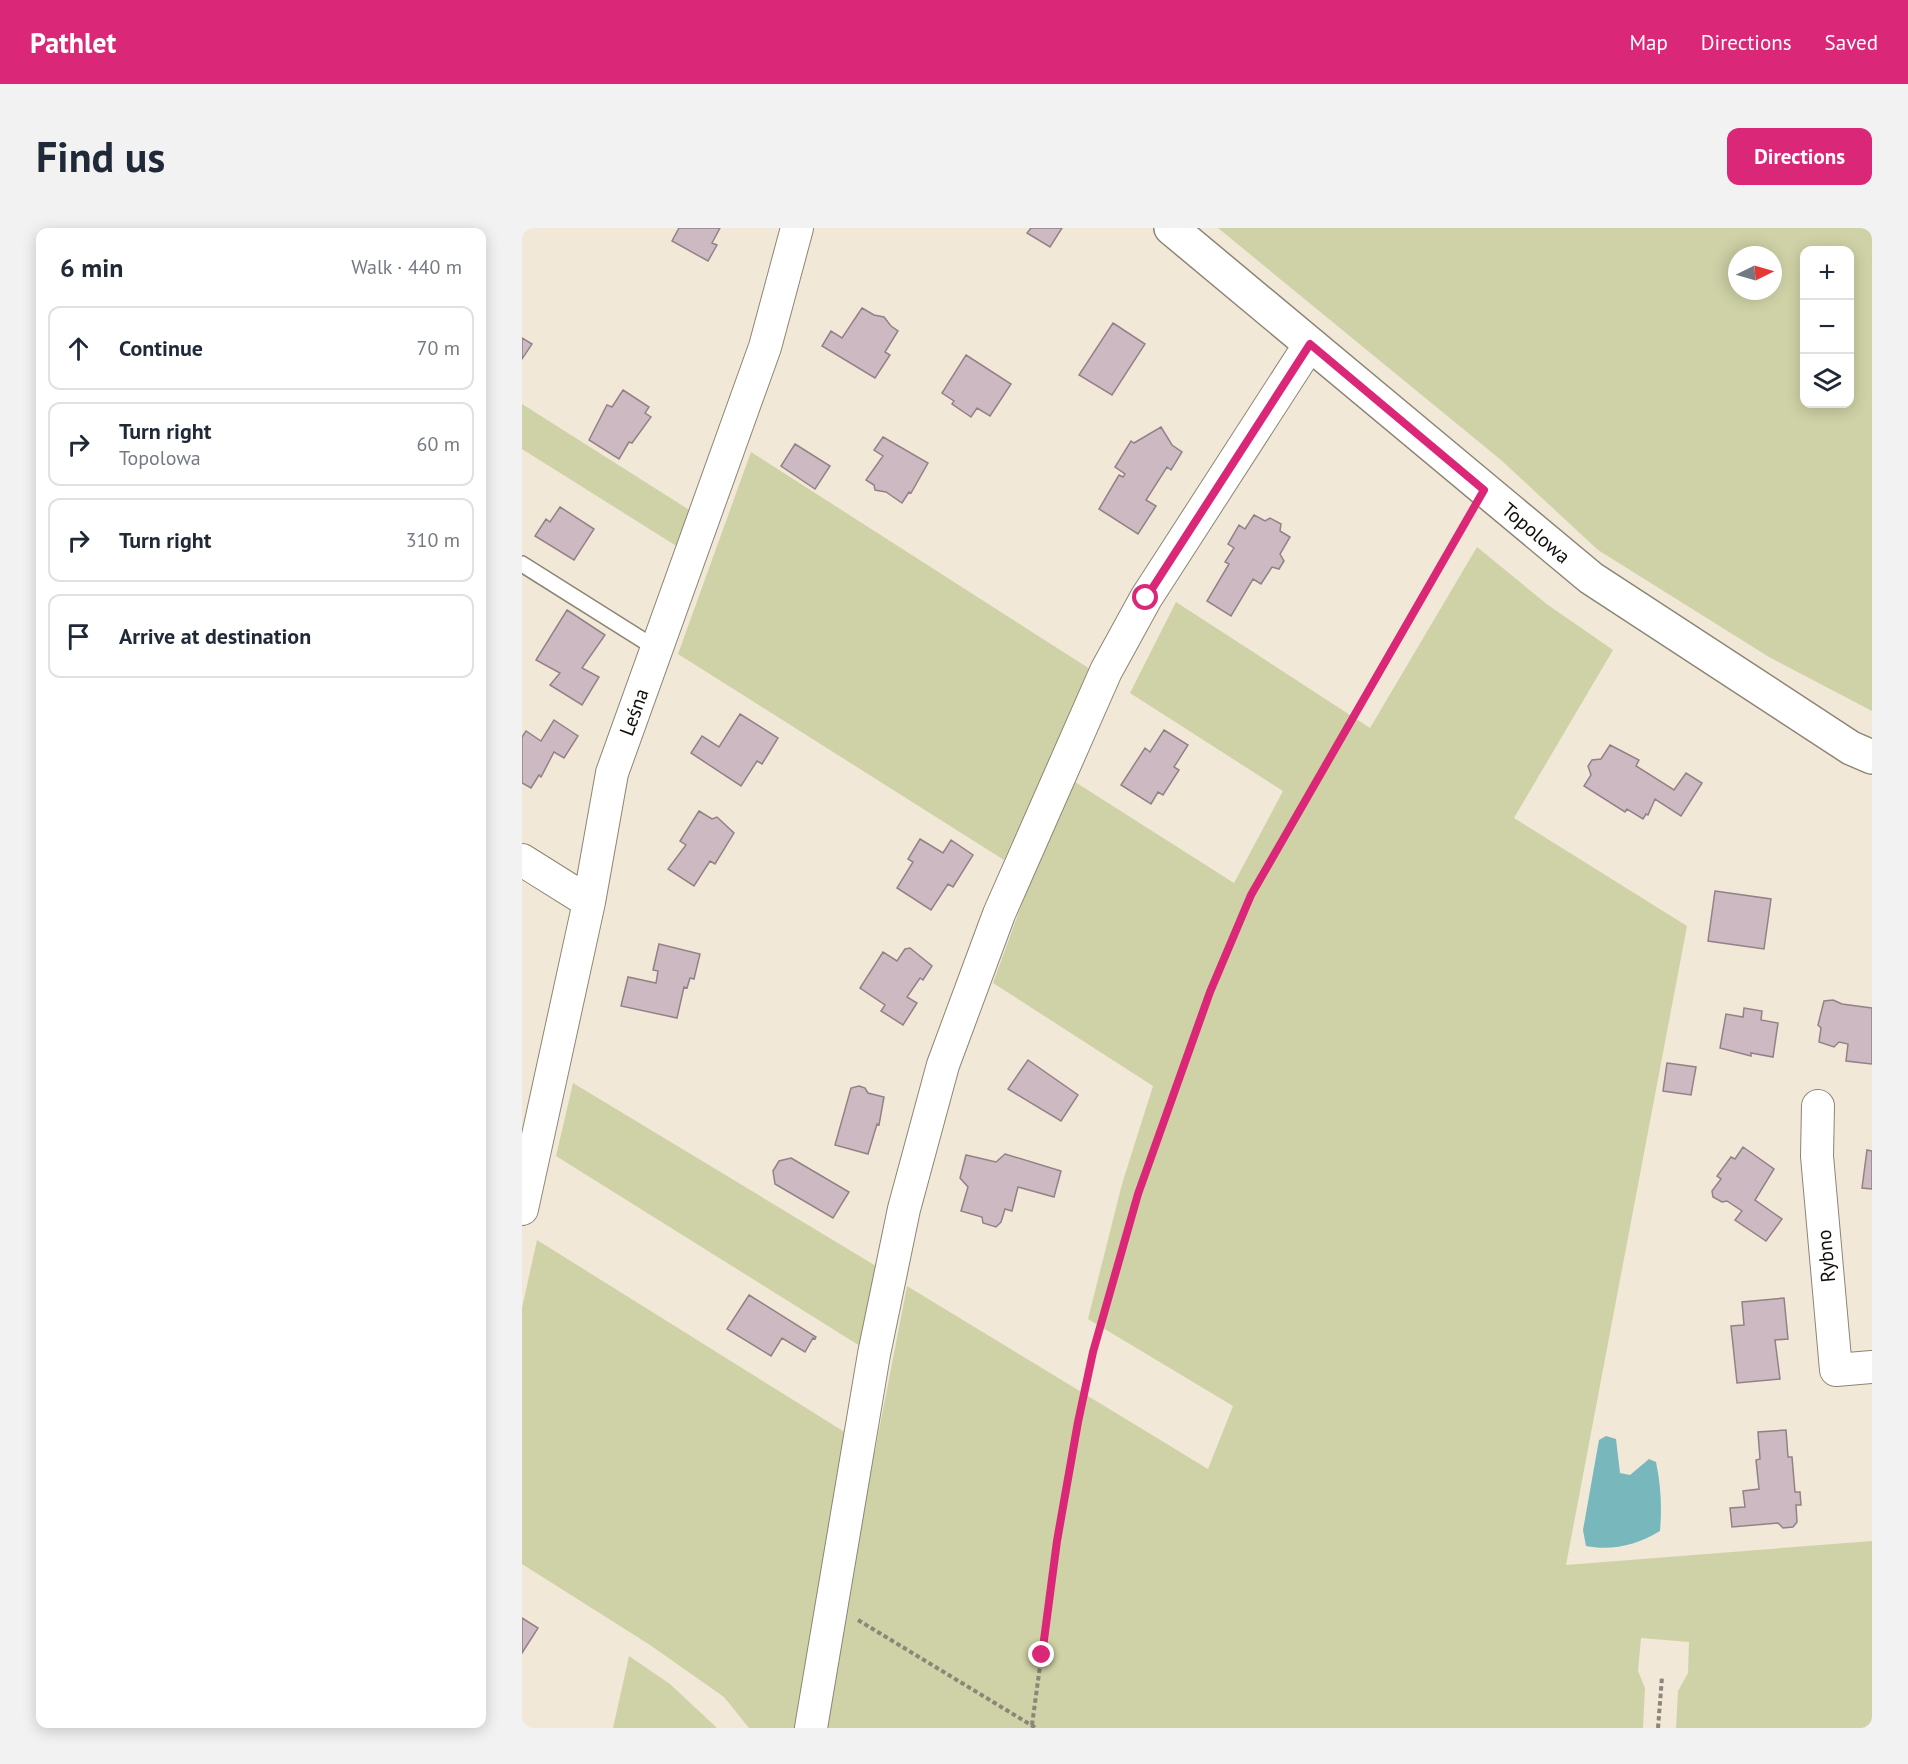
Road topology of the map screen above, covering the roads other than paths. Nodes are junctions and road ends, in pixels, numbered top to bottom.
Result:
1 (797, 228) edge
2 (1171, 228) edge
3 (1310, 344) junction
4 (522, 564) edge
5 (657, 650) junction
6 (1872, 757) edge
7 (522, 860) edge
8 (589, 902) junction
9 (1818, 1106) dead end
10 (522, 1209) edge
11 (1872, 1367) edge
12 (811, 1728) edge

1 - 5 street, Leśna
2 - 3 street, Topolowa
3 - 6 street, Topolowa
3 - 12 street
4 - 5 lane
5 - 8 street, Leśna
7 - 8 street
8 - 10 street, Leśna
9 - 11 street, Rybno

